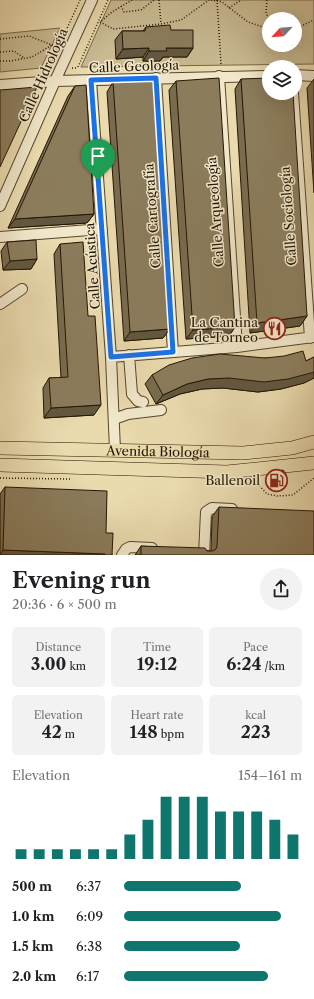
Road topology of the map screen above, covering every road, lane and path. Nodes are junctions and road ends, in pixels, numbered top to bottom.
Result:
1 (80, 0) edge
2 (92, 0) edge
3 (108, 0) edge
4 (132, 0) edge
5 (154, 0) edge
6 (159, 0) edge
7 (210, 0) edge
8 (241, 0) edge
9 (267, 0) edge
10 (217, 1) edge
11 (121, 6) junction
12 (229, 8) junction
13 (266, 12) edge
14 (314, 20) edge
15 (99, 22) junction
16 (161, 24) junction
17 (302, 26) edge
18 (262, 27) edge
19 (0, 39) edge
20 (52, 45) junction
21 (59, 46) junction
22 (0, 52) edge
23 (24, 58) junction
24 (0, 61) edge
25 (222, 64) dead end
26 (49, 68) dead end
27 (219, 76) junction
28 (262, 76) edge
29 (302, 76) edge
30 (314, 76) edge
31 (156, 78) junction
32 (72, 80) junction
33 (91, 80) junction
34 (55, 81) junction
35 (0, 85) edge
36 (294, 100) edge
37 (0, 206) edge
38 (102, 229) junction
39 (0, 237) edge
40 (22, 289) dead end
41 (0, 304) edge
42 (312, 337) edge
43 (237, 346) junction
44 (173, 352) junction
45 (129, 355) junction
46 (111, 357) junction
47 (143, 402) dead end
48 (160, 410) dead end
49 (114, 419) junction
50 (314, 442) edge
51 (0, 448) edge
52 (115, 450) junction
53 (314, 462) edge
54 (0, 465) edge
55 (0, 478) edge
56 (314, 478) edge
57 (78, 479) dead end
58 (249, 481) dead end
59 (243, 509) edge
60 (160, 548) edge
61 (202, 551) edge
62 (122, 555) edge

1 - 21 path
2 - 34 street, Calle Hidrología
3 - 15 path
4 - 11 path
5 - 11 path
6 - 16 path
7 - 10 path
7 - 16 path
8 - 12 path
9 - 13 path
10 - 12 path
10 - 25 path
11 - 15 path
12 - 18 path
14 - 17 path
15 - 16 path
15 - 32 path
19 - 20 path
20 - 21 path
20 - 23 path
21 - 26 path
22 - 23 path
23 - 24 path
27 - 28 street, Calle Geología
27 - 31 street, Calle Geología
27 - 43 street, Calle Arqueología
29 - 30 street
31 - 33 street, Calle Geología
31 - 44 street, Calle Cartografía
32 - 33 street, Calle Geología
32 - 34 street, Calle Geología
33 - 38 street, Calle Acústica
34 - 35 street, Calle Geología
34 - 37 street, Calle Hidrología
36 - 42 street, Calle Sociología
38 - 39 street
38 - 46 street, Calle Acústica
40 - 41 street
42 - 43 street
43 - 44 street
44 - 45 street
45 - 46 street
45 - 47 street
46 - 49 street, Calle Acústica
48 - 49 street
49 - 52 street, Calle Acústica
50 - 52 main road, Avenida Biología
51 - 52 main road, Avenida Biología
53 - 54 main road, Avenida Biología
55 - 57 path
56 - 58 path
59 - 61 street
60 - 62 street

